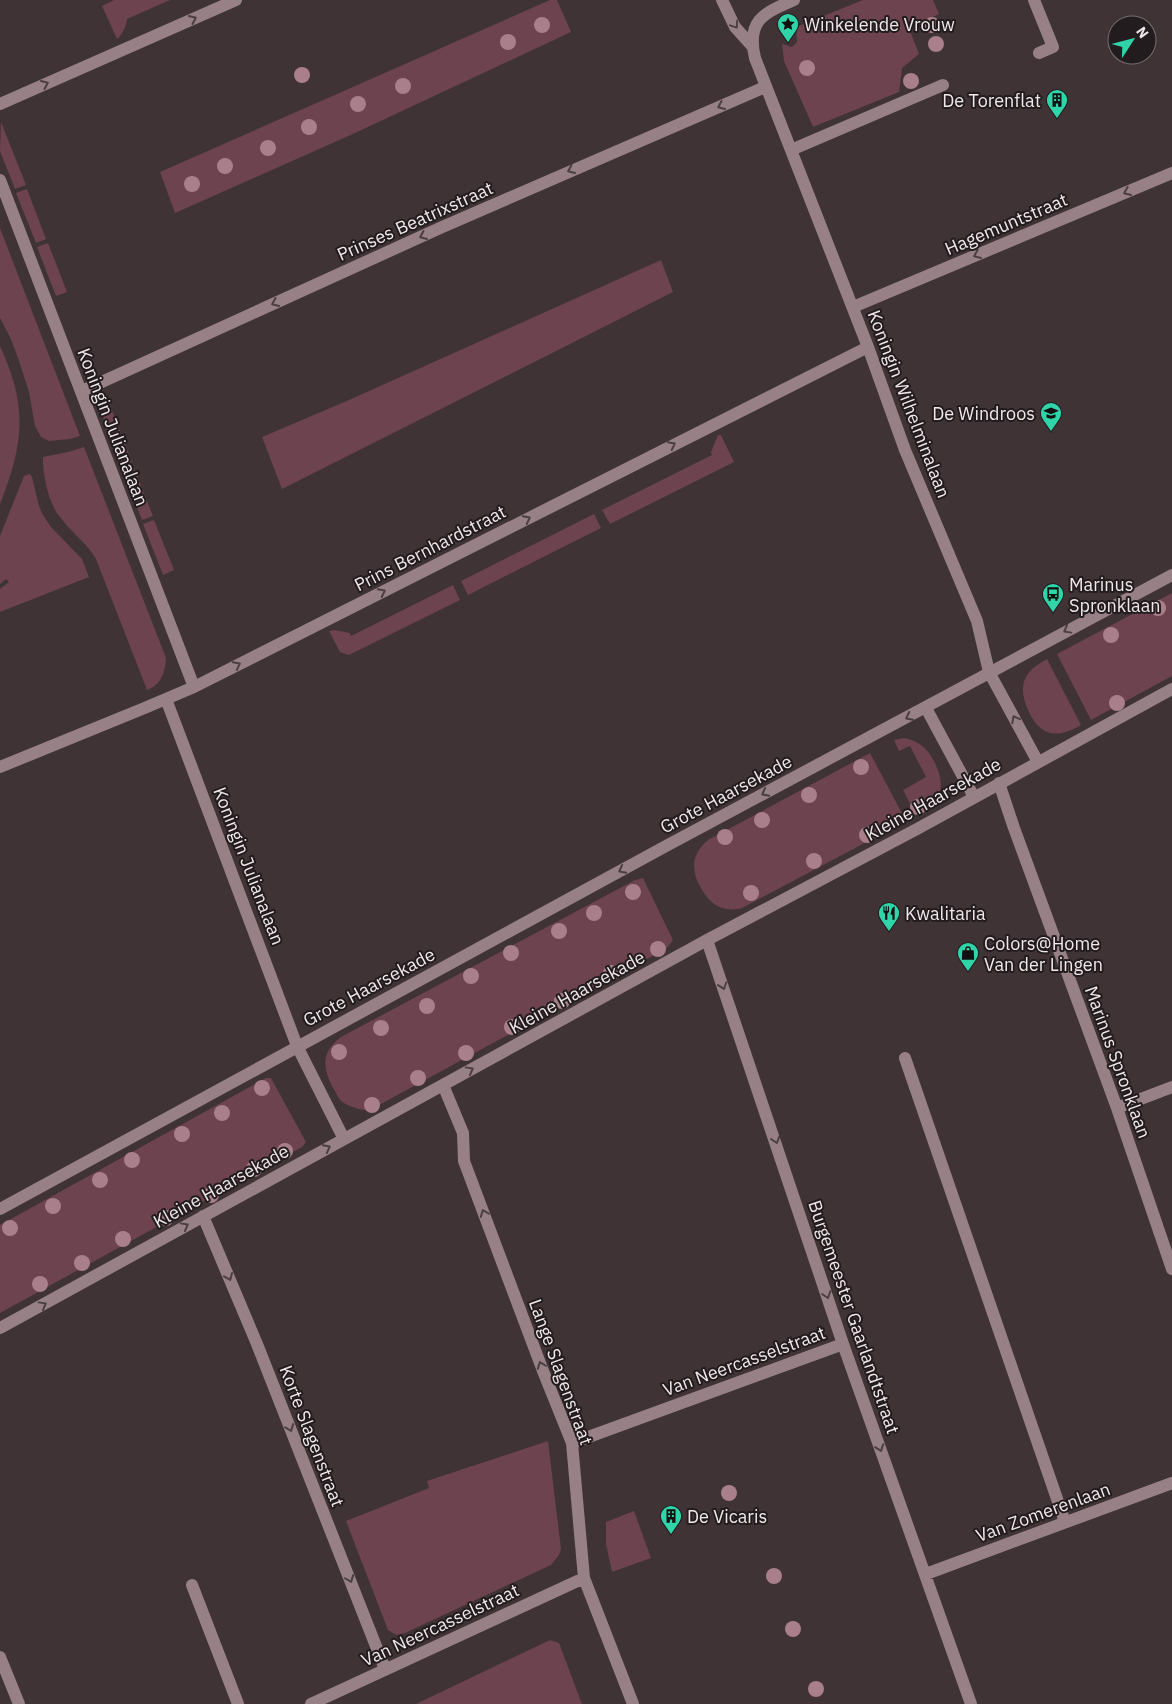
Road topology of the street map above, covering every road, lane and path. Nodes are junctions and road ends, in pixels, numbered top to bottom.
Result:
1 (236, 0) edge
2 (722, 0) edge
3 (792, 0) edge
4 (1034, 0) edge
5 (753, 47) junction
6 (1039, 53) dead end
7 (943, 85) dead end
8 (765, 87) junction
9 (0, 104) edge
10 (791, 150) junction
11 (1172, 174) edge
12 (0, 180) edge
13 (853, 307) junction
14 (868, 347) junction
15 (82, 391) junction
16 (1172, 575) edge
17 (989, 672) junction
18 (194, 687) junction
19 (1172, 690) edge
20 (166, 699) junction
21 (926, 708) junction
22 (1038, 762) junction
23 (0, 767) edge
24 (999, 783) junction
25 (974, 797) junction
26 (707, 940) junction
27 (297, 1046) junction
28 (905, 1058) dead end
29 (443, 1085) junction
30 (1172, 1087) edge
31 (1116, 1108) junction
32 (344, 1139) junction
33 (0, 1209) edge
34 (203, 1216) junction
35 (1172, 1269) edge
36 (0, 1328) edge
37 (843, 1344) junction
38 (572, 1443) junction
39 (1172, 1483) edge
40 (1065, 1522) junction
41 (926, 1574) junction
42 (584, 1578) junction
43 (192, 1585) dead end
44 (0, 1657) edge
45 (385, 1669) junction
46 (19, 1704) edge
47 (238, 1704) edge
48 (311, 1704) edge
49 (634, 1704) edge
50 (972, 1704) edge

9 -> 1 street
2 -> 5 street, Koningin Wilhelminalaan
3 - 5 street, Koningin Wilhelminalaan
4 - 6 street
5 - 8 street, Koningin Wilhelminalaan
7 - 10 street
8 - 10 street, Koningin Wilhelminalaan
8 -> 15 street, Prinses Beatrixstraat
10 - 13 street, Koningin Wilhelminalaan
11 -> 13 street, Hagemuntstraat
12 - 15 street, Koningin Julianalaan
13 - 14 street, Koningin Wilhelminalaan
14 - 17 street, Koningin Wilhelminalaan
18 -> 14 street, Prins Bernhardstraat
15 - 18 street, Koningin Julianalaan
16 -> 17 street, Grote Haarsekade
17 - 21 street, Grote Haarsekade
22 -> 17 street, Koningin Wilhelminalaan
18 - 20 street, Prins Bernhardstraat
19 - 22 street, Kleine Haarsekade
20 - 23 street, Prins Bernhardstraat
20 - 27 street, Koningin Julianalaan
21 - 25 street
21 -> 27 street, Grote Haarsekade
22 - 24 street, Kleine Haarsekade
24 - 25 street, Kleine Haarsekade
24 - 31 street, Marinus Spronklaan
25 - 26 street, Kleine Haarsekade
29 -> 26 street, Kleine Haarsekade
26 -> 37 street, Burgemeester Gaarlandtstraat
27 - 32 street, Grote Haarsekade
27 - 33 street, Grote Haarsekade
28 - 40 street
29 - 32 street, Kleine Haarsekade
38 -> 29 street, Lange Slagenstraat
30 - 31 street
31 - 35 street, Marinus Spronklaan
34 -> 32 street, Kleine Haarsekade
36 -> 34 street, Kleine Haarsekade
34 -> 45 street, Korte Slagenstraat
37 - 38 street, Van Neercasselstraat
37 -> 41 street, Burgemeester Gaarlandtstraat
38 - 42 street, Lange Slagenstraat
39 - 40 street, Van Zomerenlaan
40 - 41 street, Van Zomerenlaan
41 - 50 street, Burgemeester Gaarlandtstraat
42 - 45 street, Van Neercasselstraat
42 - 49 street, Lange Slagenstraat
43 - 47 street
44 - 46 street
45 - 48 street, Van Neercasselstraat

